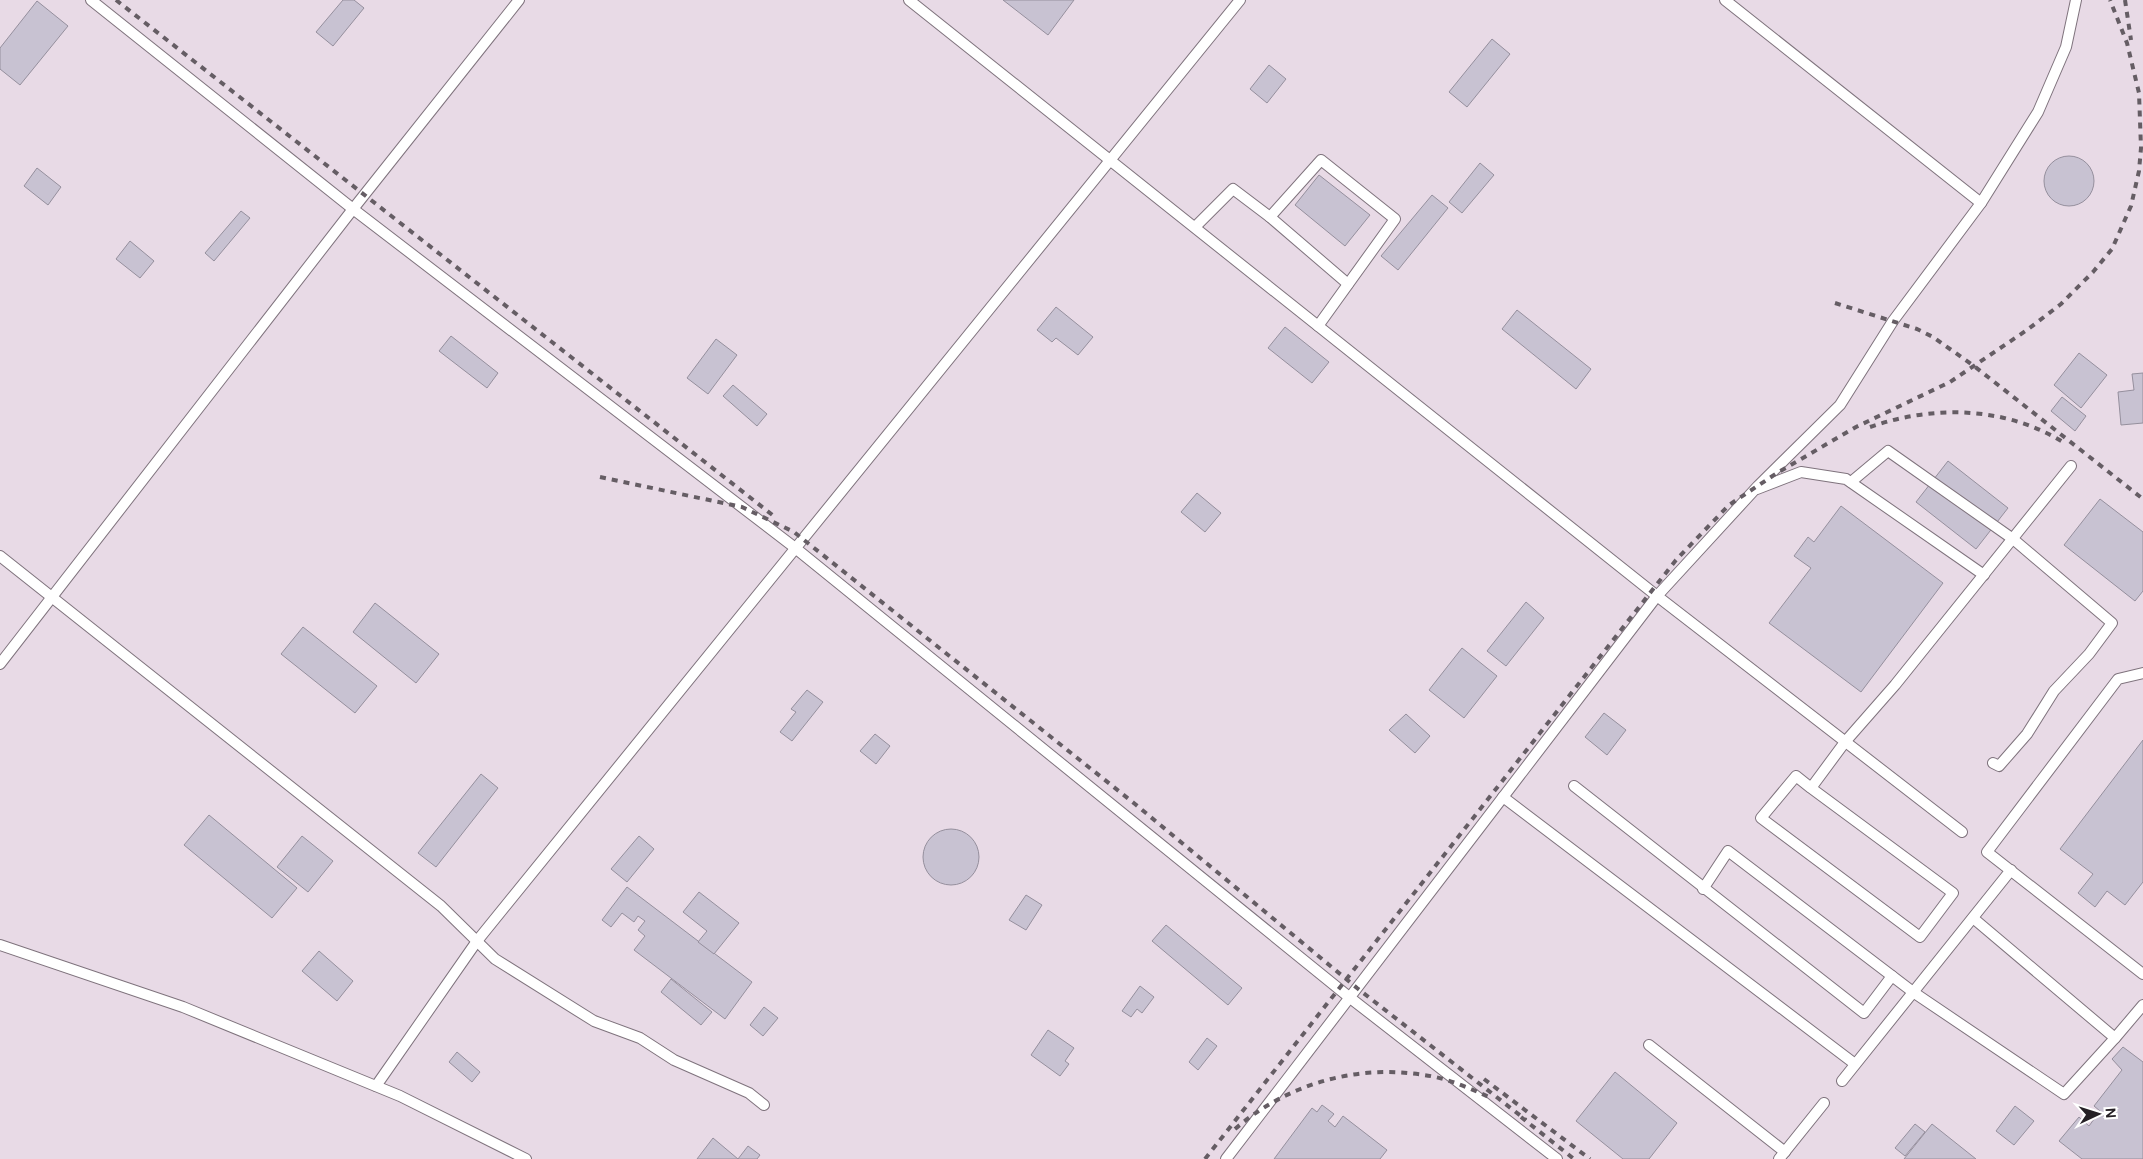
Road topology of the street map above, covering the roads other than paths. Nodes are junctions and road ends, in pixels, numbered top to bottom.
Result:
1 (91, 0) edge
2 (519, 0) edge
3 (909, 0) edge
4 (1240, 0) edge
5 (1725, 0) edge
6 (2076, 0) edge
7 (1111, 161) junction
8 (1980, 203) junction
9 (353, 209) junction
10 (1270, 217) junction
11 (1195, 227) junction
12 (1348, 284) junction
13 (1318, 326) junction
14 (2072, 466) dead end
15 (1851, 482) junction
16 (1754, 490) junction
17 (2013, 539) junction
18 (794, 548) junction
19 (0, 556) edge
20 (1984, 575) junction
21 (1657, 596) junction
22 (52, 597) junction
23 (0, 664) edge
24 (2143, 673) edge
25 (1845, 742) junction
26 (1993, 763) dead end
27 (1574, 786) dead end
28 (1811, 788) junction
29 (1503, 797) junction
30 (1962, 832) dead end
31 (2011, 870) junction
32 (1703, 888) junction
33 (1973, 918) junction
34 (477, 941) junction
35 (0, 945) edge
36 (2143, 974) edge
37 (1892, 976) junction
38 (1913, 992) junction
39 (1349, 997) junction
40 (2143, 1005) edge
41 (2115, 1038) junction
42 (1649, 1045) dead end
43 (1855, 1064) junction
44 (1842, 1081) dead end
45 (376, 1086) junction
46 (1824, 1103) dead end
47 (764, 1104) dead end
48 (1782, 1155) edge
49 (526, 1159) edge
50 (1226, 1159) edge
51 (1556, 1159) edge

1 - 9 lane
2 - 9 lane
3 - 7 lane
4 - 7 lane
5 - 8 lane
6 - 8 lane
7 - 11 lane
7 - 18 lane
8 - 16 lane
9 - 18 lane
9 - 22 lane
10 - 11 lane
10 - 12 lane
10 - 12 lane
11 - 13 lane
12 - 13 lane
13 - 21 lane
14 - 17 lane
15 - 16 lane
15 - 17 lane
15 - 20 lane
16 - 21 lane
17 - 20 lane
17 - 26 lane
18 - 34 lane
18 - 39 lane
19 - 22 lane
20 - 25 lane
21 - 25 lane
21 - 29 lane
22 - 23 lane
22 - 34 lane
24 - 31 lane
25 - 28 lane
25 - 30 lane
27 - 32 lane
28 - 28 lane
29 - 39 lane
29 - 43 lane
31 - 33 lane
31 - 36 lane
32 - 37 lane
32 - 37 lane
33 - 38 lane
33 - 41 lane
34 - 45 lane
34 - 47 lane
35 - 45 lane
37 - 38 lane
38 - 41 lane
38 - 43 lane
39 - 50 lane
39 - 51 lane
40 - 41 lane
42 - 48 lane
43 - 44 lane
45 - 49 lane
46 - 48 lane

